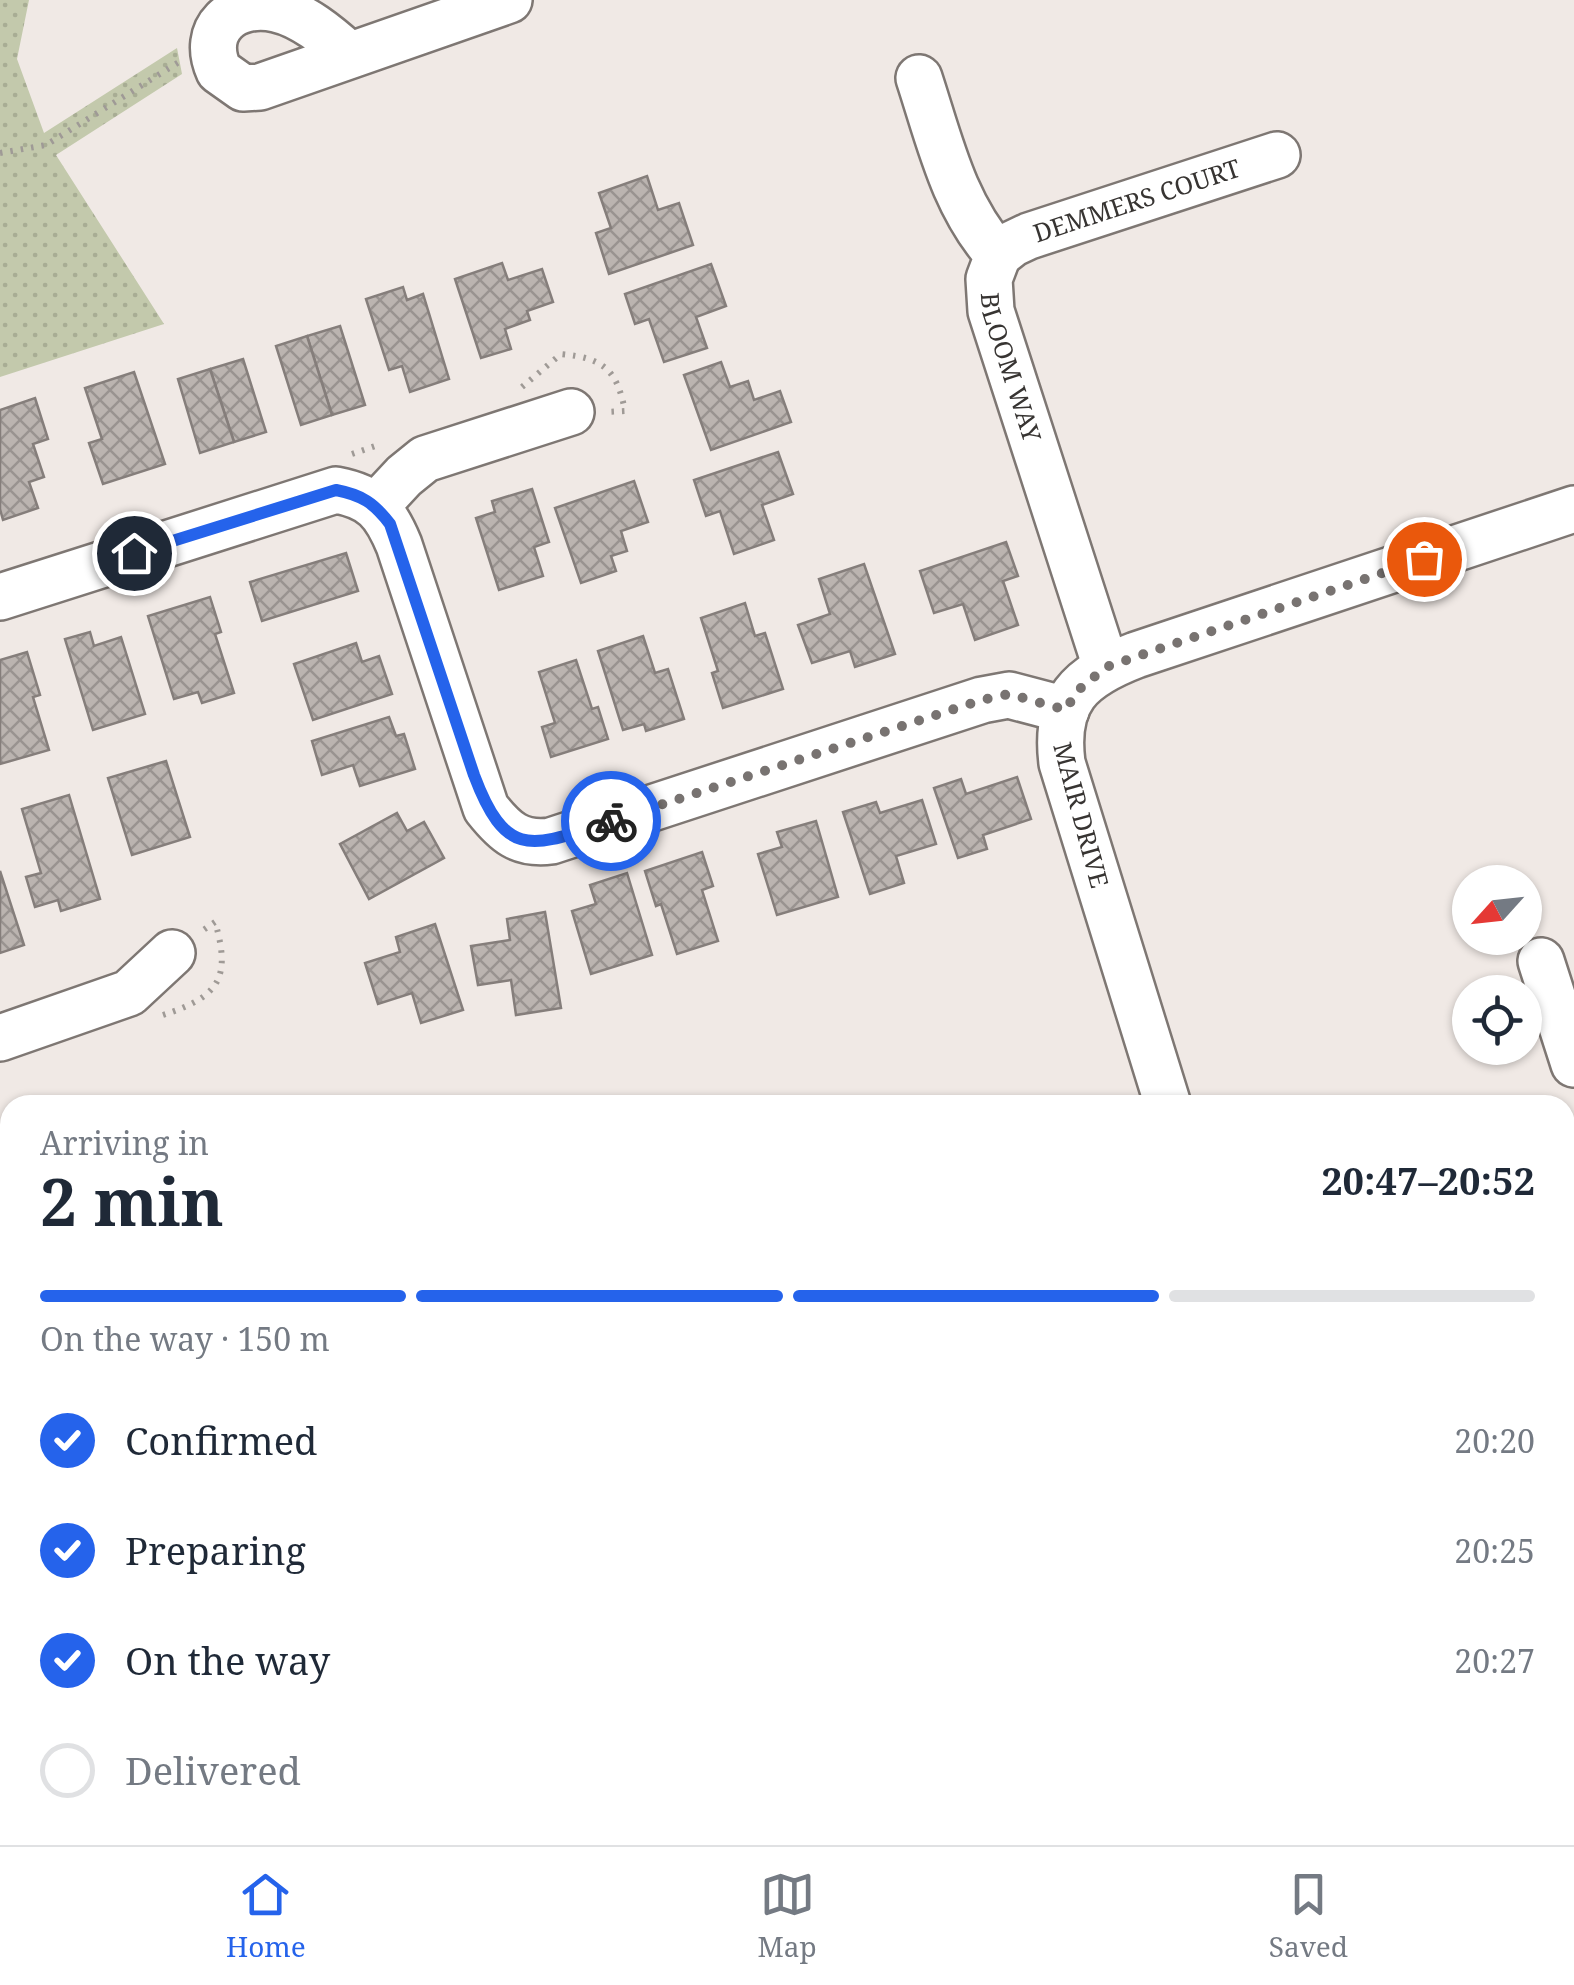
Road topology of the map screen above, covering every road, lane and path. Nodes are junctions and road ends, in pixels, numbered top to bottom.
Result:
1 (510, 0) edge
2 (212, 42) junction
3 (348, 54) junction
4 (919, 78) dead end
5 (0, 153) edge
6 (1277, 155) dead end
7 (998, 256) junction
8 (571, 412) dead end
9 (376, 506) junction
10 (1574, 509) edge
11 (0, 597) edge
12 (1106, 667) junction
13 (1066, 710) junction
14 (172, 953) dead end
15 (1541, 961) dead end
16 (0, 1038) edge
17 (1574, 1064) edge
18 (1165, 1095) edge

1 - 3 street
2 - 3 street
2 - 3 street
2 - 5 path
4 - 7 street, BLOOM WAY
6 - 7 street, DEMMERS COURT
7 - 12 street, BLOOM WAY
8 - 9 street
9 - 11 street
9 - 13 street
10 - 12 street, MAIR DRIVE
12 - 13 street, MAIR DRIVE
13 - 18 street, MAIR DRIVE
14 - 16 street
15 - 17 street

